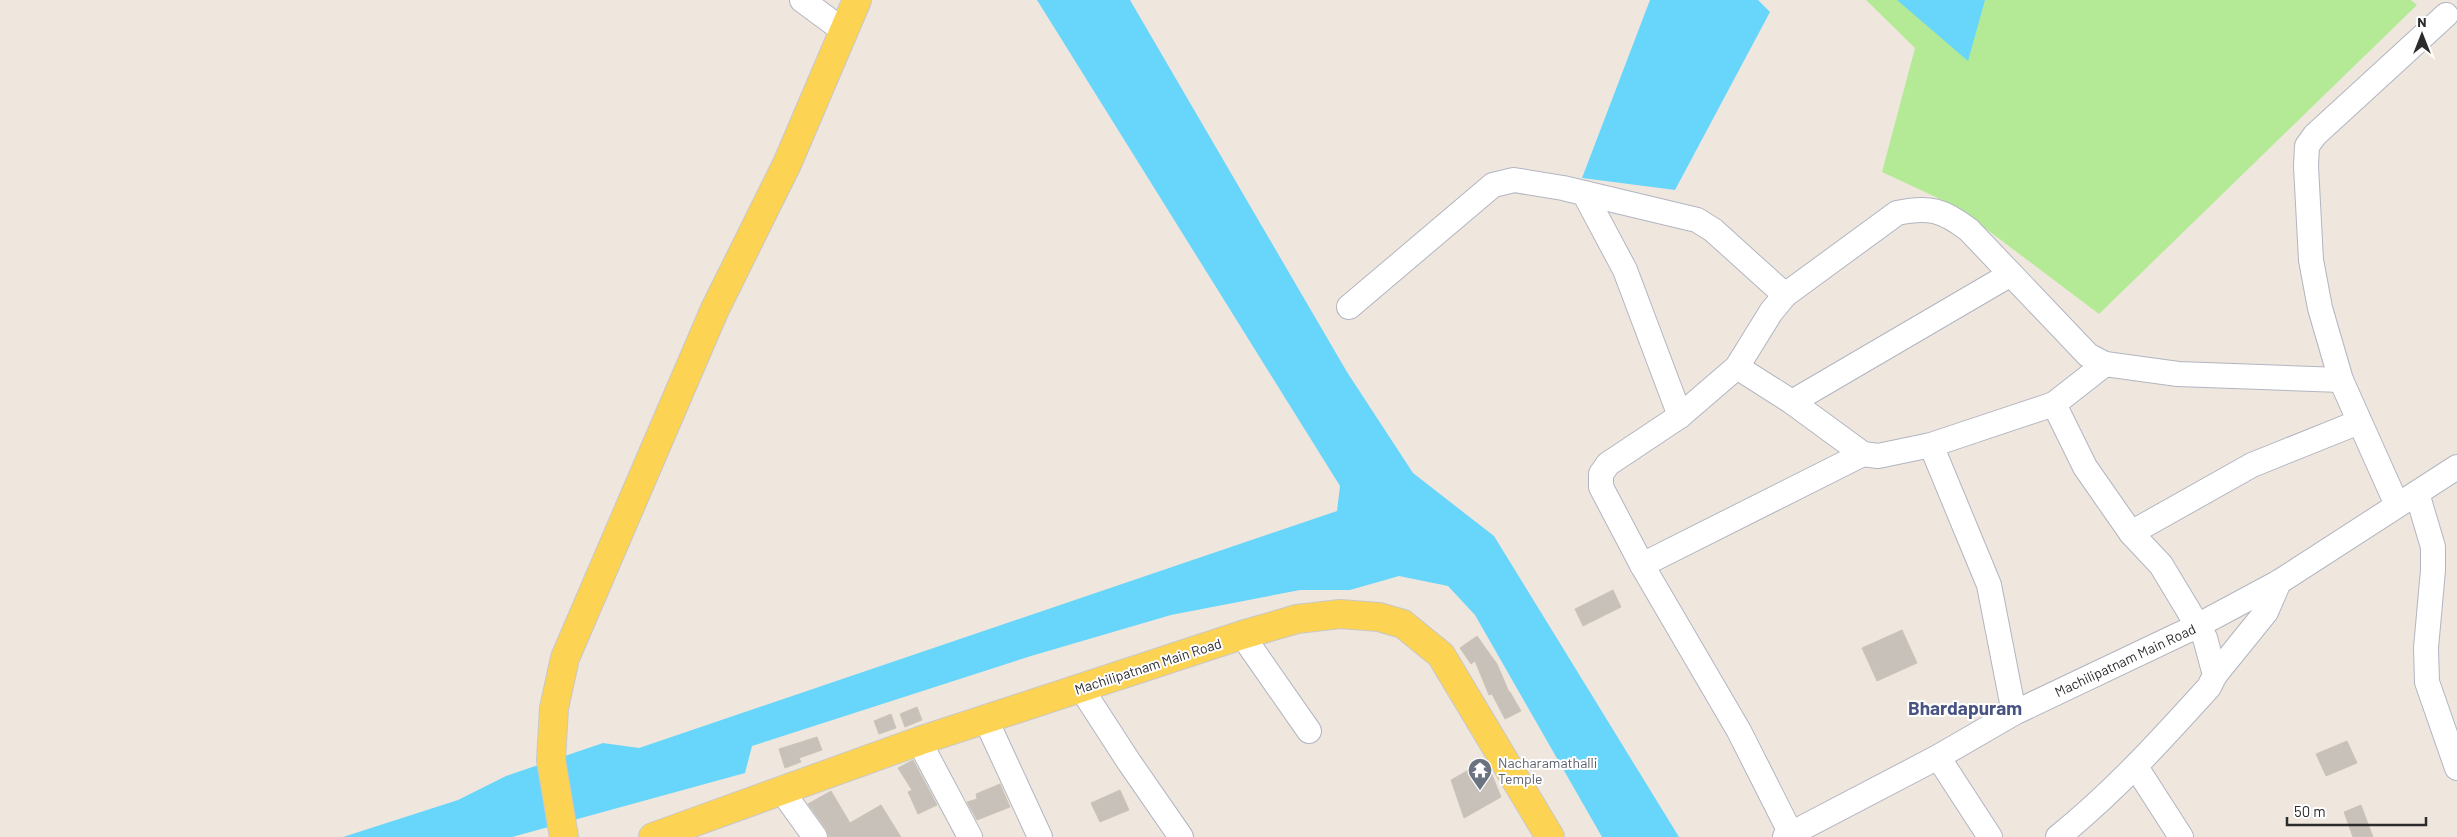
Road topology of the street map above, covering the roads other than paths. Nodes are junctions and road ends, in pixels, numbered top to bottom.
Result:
1 (802, 0) edge
2 (857, 0) edge
3 (2446, 15) dead end
4 (844, 31) junction
5 (1584, 192) junction
6 (2011, 274) junction
7 (1785, 295) junction
8 (1349, 307) dead end
9 (2105, 364) junction
10 (1737, 367) junction
11 (2341, 380) junction
12 (1792, 402) junction
13 (2054, 404) junction
14 (1680, 416) junction
15 (2359, 422) junction
16 (1931, 445) junction
17 (1863, 454) junction
18 (2457, 467) edge
19 (2417, 493) junction
20 (2397, 505) junction
21 (2131, 533) junction
22 (1642, 565) junction
23 (2280, 582) junction
24 (2201, 632) junction
25 (1242, 635) junction
26 (2215, 675) junction
27 (1081, 688) junction
28 (2014, 713) junction
29 (986, 720) junction
30 (1309, 731) dead end
31 (919, 741) junction
32 (1938, 758) junction
33 (2136, 767) junction
34 (2457, 768) edge
35 (782, 791) junction
36 (1788, 835) edge
37 (564, 837) edge
38 (653, 837) edge
39 (815, 837) edge
40 (970, 837) edge
41 (1040, 837) edge
42 (1181, 837) edge
43 (1550, 837) edge
44 (1990, 837) edge
45 (2058, 837) edge
46 (2181, 837) edge

1 - 4 street
2 - 4 main road
3 - 11 street
4 - 37 main road
5 - 7 street
5 - 8 street
5 - 14 street
6 - 7 street
6 - 9 street
6 - 12 street
7 - 10 street
9 - 11 street
9 - 13 street
10 - 12 street
10 - 14 street
11 - 15 street
12 - 17 street
13 - 16 street
13 - 21 street
14 - 22 street
15 - 20 street
15 - 21 street
16 - 17 street
16 - 28 street
17 - 22 street
18 - 19 street, Machilipatnam Main Road
19 - 20 street, Machilipatnam Main Road
19 - 34 street
20 - 23 street, Machilipatnam Main Road
21 - 24 street
22 - 36 street
23 - 24 street, Machilipatnam Main Road
23 - 26 street
24 - 26 street
24 - 28 street, Machilipatnam Main Road
25 - 27 main road, Machilipatnam Main Road
25 - 30 street
25 - 43 main road, Machilipatnam Main Road
26 - 33 street
27 - 29 main road, Machilipatnam Main Road
27 - 42 street
28 - 32 street, Machilipatnam Main Road
29 - 31 main road, Machilipatnam Main Road
29 - 41 street
31 - 35 main road, Machilipatnam Main Road
31 - 40 street
32 - 36 street, Machilipatnam Main Road
32 - 44 street
33 - 45 street
33 - 46 street
35 - 38 main road, Machilipatnam Main Road
35 - 39 street

